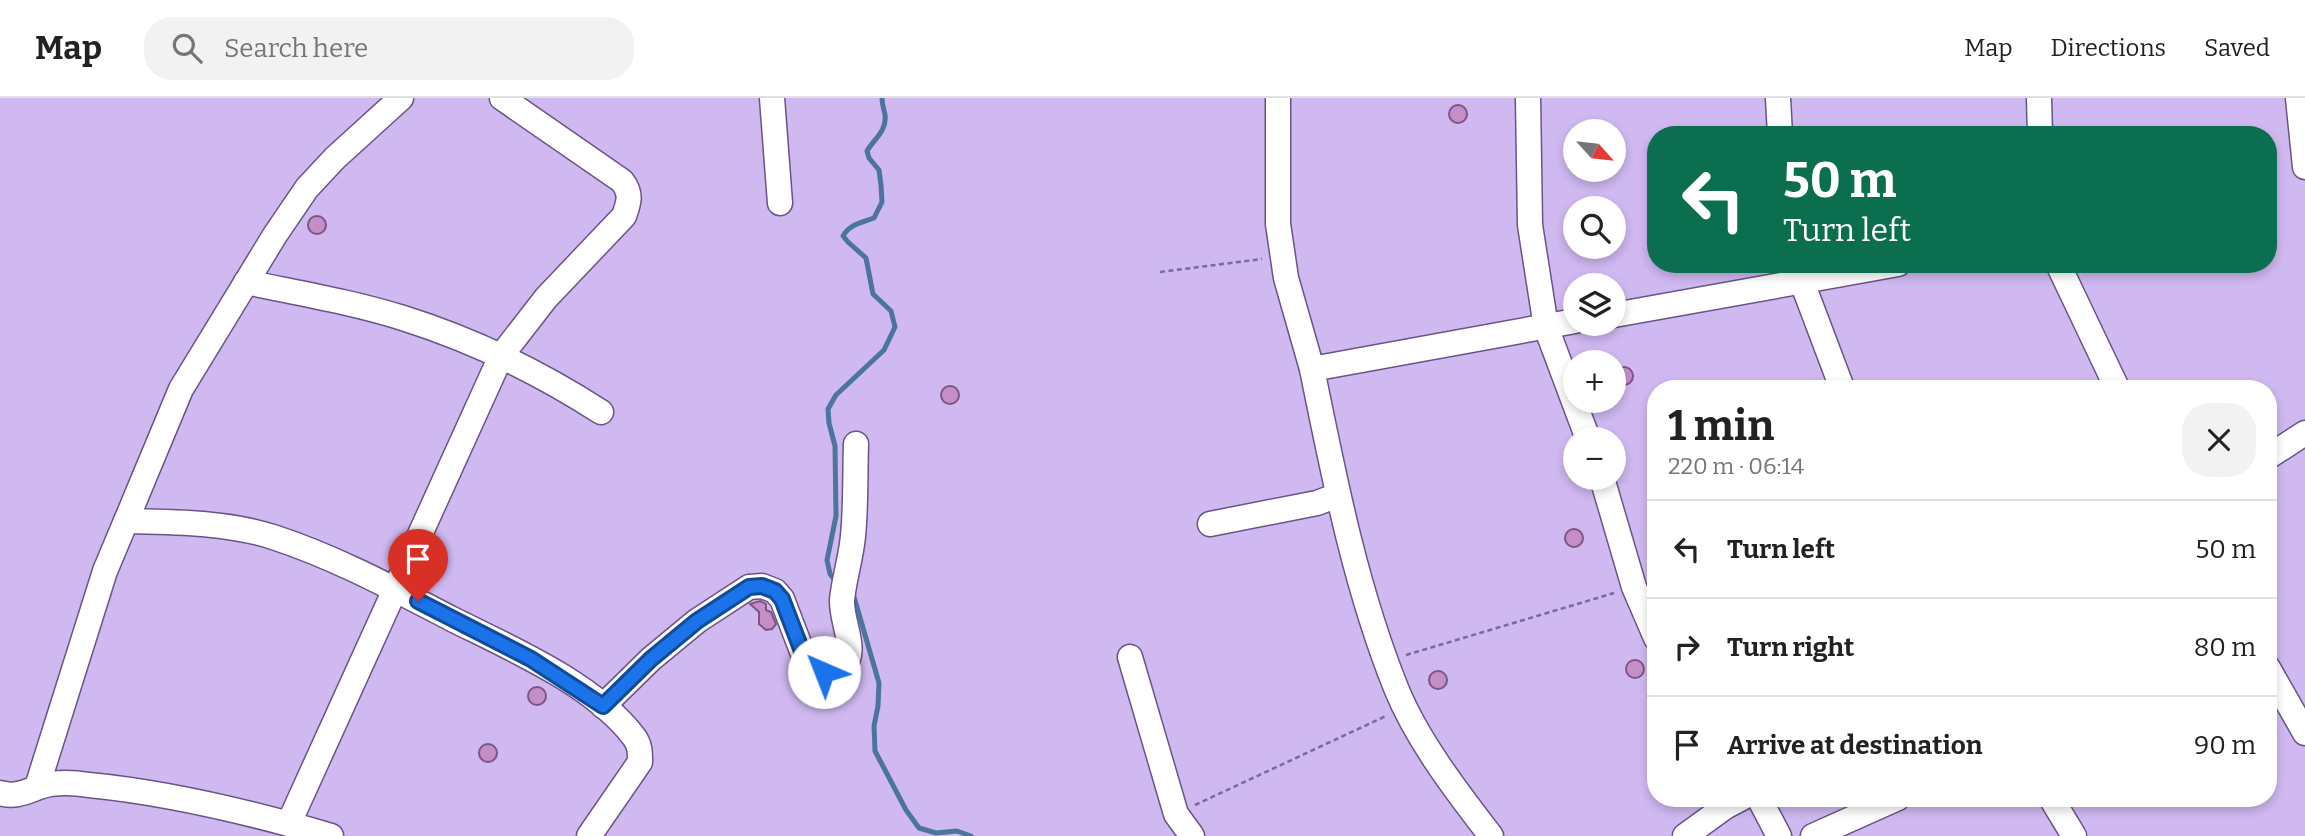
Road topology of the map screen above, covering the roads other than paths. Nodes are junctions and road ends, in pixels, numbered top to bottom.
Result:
1 (401, 98) edge
2 (502, 98) edge
3 (772, 98) edge
4 (1278, 98) edge
5 (1528, 98) edge
6 (1778, 98) edge
7 (2039, 98) edge
8 (2298, 98) edge
9 (1780, 126) edge
10 (2040, 126) edge
11 (2305, 167) edge
12 (780, 203) dead end
13 (1800, 273) edge
14 (2062, 273) edge
15 (246, 282) junction
16 (1626, 312) edge
17 (1563, 323) edge
18 (1546, 327) junction
19 (501, 356) junction
20 (1312, 369) junction
21 (1839, 380) edge
22 (2113, 380) edge
23 (601, 412) dead end
24 (1584, 427) edge
25 (2305, 433) edge
26 (856, 444) dead end
27 (2277, 451) edge
28 (1607, 490) edge
29 (1338, 495) junction
30 (126, 521) junction
31 (1210, 524) dead end
32 (1645, 585) edge
33 (396, 590) junction
34 (1130, 657) dead end
35 (2277, 684) edge
36 (603, 706) junction
37 (2305, 733) edge
38 (37, 787) junction
39 (0, 793) edge
40 (1725, 807) edge
41 (1764, 807) edge
42 (1878, 807) edge
43 (2056, 807) edge
44 (289, 823) junction
45 (331, 836) edge
46 (589, 836) edge
47 (1192, 836) edge
48 (1491, 836) edge
49 (1685, 836) edge
50 (1779, 836) edge
51 (1814, 836) edge
52 (2074, 836) edge

1 - 15 street
2 - 19 street
3 - 12 street
4 - 20 street
5 - 18 street
6 - 9 street
7 - 10 street
8 - 11 street
13 - 16 street
13 - 21 street
14 - 22 street
15 - 19 street
15 - 30 street
17 - 18 street
18 - 20 street
18 - 24 street
19 - 23 street
19 - 33 street
20 - 29 street
25 - 27 street
26 - 36 street
28 - 32 street
29 - 31 street
29 - 48 street
30 - 33 street
30 - 38 street
33 - 36 street
33 - 44 street
34 - 47 street
35 - 37 street
36 - 46 street
38 - 39 street
38 - 44 street
40 - 49 street
41 - 50 street
42 - 51 street
43 - 52 street
44 - 45 street

